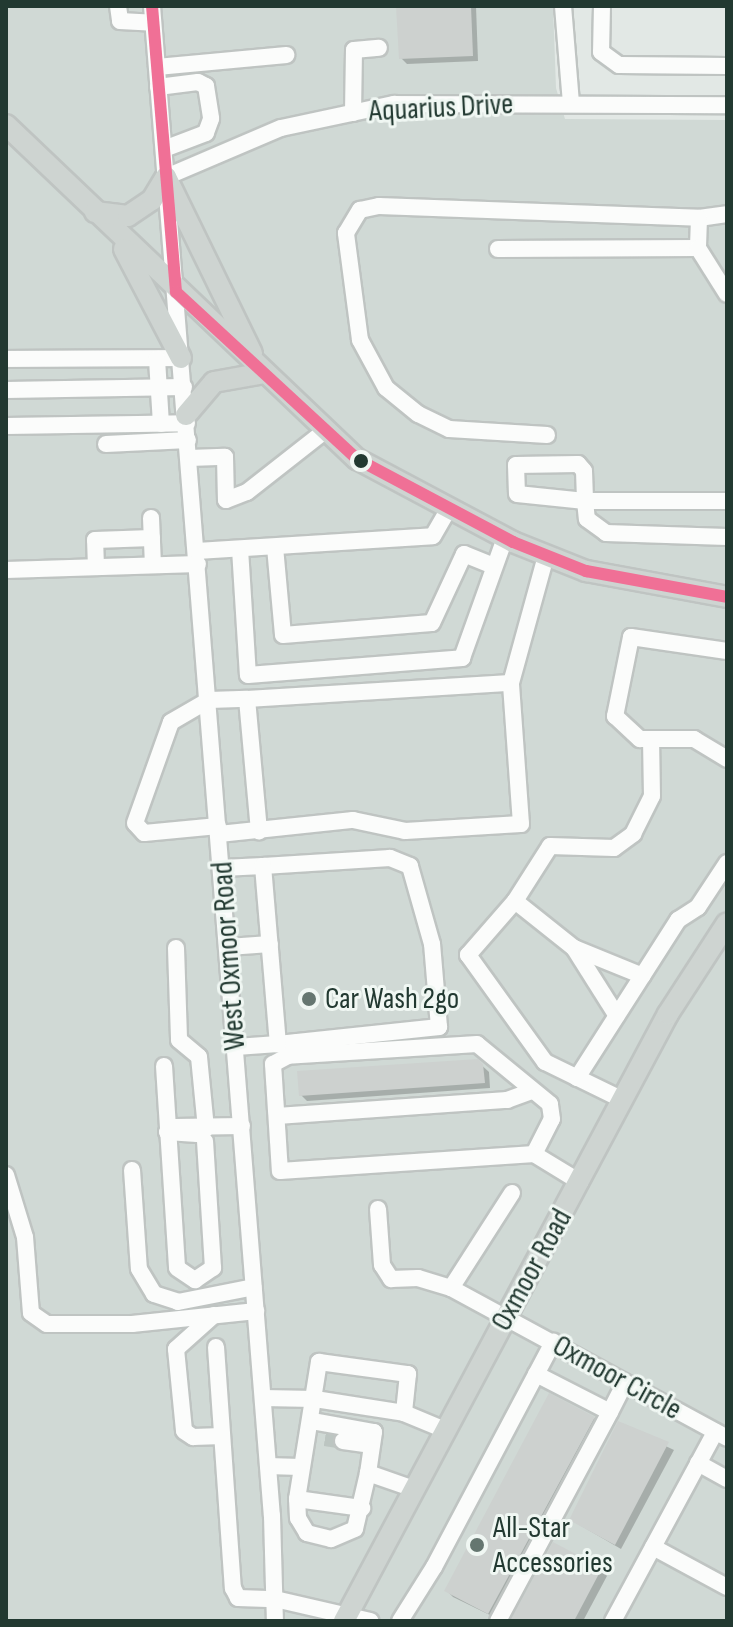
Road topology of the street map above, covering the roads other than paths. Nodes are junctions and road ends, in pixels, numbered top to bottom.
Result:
1 (118, 6) edge
2 (563, 6) edge
3 (602, 6) edge
4 (153, 14) edge
5 (379, 48) dead end
6 (286, 55) dead end
7 (727, 66) edge
8 (157, 67) junction
9 (158, 87) junction
10 (571, 103) junction
11 (727, 105) edge
12 (353, 113) junction
13 (6, 125) edge
14 (164, 149) junction
15 (166, 177) junction
16 (95, 212) junction
17 (727, 214) edge
18 (699, 218) junction
19 (115, 232) junction
20 (698, 248) junction
21 (498, 249) dead end
22 (176, 292) junction
23 (727, 294) edge
24 (181, 358) junction
25 (6, 359) edge
26 (157, 359) junction
27 (265, 373) junction
28 (184, 387) junction
29 (158, 388) junction
30 (6, 390) edge
31 (161, 424) junction
32 (6, 426) edge
33 (187, 426) junction
34 (326, 430) junction
35 (547, 435) dead end
36 (106, 444) dead end
37 (189, 458) junction
38 (727, 501) edge
39 (449, 508) junction
40 (151, 518) dead end
41 (727, 537) edge
42 (152, 538) junction
43 (505, 538) junction
44 (275, 547) junction
45 (240, 549) junction
46 (546, 556) junction
47 (198, 558) junction
48 (153, 565) junction
49 (494, 566) junction
50 (96, 567) junction
51 (10, 570) edge
52 (727, 597) edge
53 (727, 651) edge
54 (511, 683) junction
55 (247, 699) junction
56 (209, 700) junction
57 (651, 739) junction
58 (727, 759) edge
59 (219, 830) junction
60 (259, 831) junction
61 (727, 863) edge
62 (263, 866) junction
63 (222, 868) junction
64 (515, 901) junction
65 (727, 923) edge
66 (270, 944) junction
67 (228, 947) junction
68 (176, 948) dead end
69 (574, 948) junction
70 (643, 976) junction
71 (617, 1016) junction
72 (278, 1044) junction
73 (236, 1047) junction
74 (164, 1066) dead end
75 (577, 1078) junction
76 (532, 1091) junction
77 (623, 1100) junction
78 (277, 1116) junction
79 (242, 1126) junction
80 (167, 1132) junction
81 (204, 1133) junction
82 (534, 1154) junction
83 (132, 1170) dead end
84 (6, 1175) edge
85 (580, 1182) junction
86 (512, 1193) dead end
87 (378, 1209) dead end
88 (254, 1287) junction
89 (451, 1288) junction
90 (178, 1302) junction
91 (256, 1311) junction
92 (214, 1315) junction
93 (507, 1316) junction
94 (176, 1319) junction
95 (553, 1342) junction
96 (216, 1347) dead end
97 (536, 1374) junction
98 (625, 1383) junction
99 (263, 1398) junction
100 (315, 1399) junction
101 (610, 1412) junction
102 (404, 1413) junction
103 (445, 1430) junction
104 (721, 1435) edge
105 (222, 1436) junction
106 (373, 1438) junction
107 (343, 1441) tunnel mouth
108 (310, 1443) junction
109 (698, 1463) junction
110 (268, 1466) junction
111 (368, 1473) junction
112 (727, 1479) edge
113 (414, 1489) junction
114 (297, 1499) junction
115 (362, 1508) junction
116 (653, 1547) junction
117 (727, 1587) edge
118 (275, 1599) junction
119 (346, 1617) edge
120 (275, 1621) edge
121 (370, 1621) edge
122 (400, 1621) edge
123 (498, 1621) edge
124 (613, 1621) edge

1 - 4 street
2 - 10 street
3 - 7 street
4 - 8 street, West Oxmoor Road
5 - 12 street
6 - 8 street
8 - 9 street, West Oxmoor Road
9 - 14 street, West Oxmoor Road
9 - 14 street
10 - 11 street, Aquarius Drive
10 - 12 street, Aquarius Drive
12 - 15 street, Aquarius Drive
13 - 16 main road
14 - 15 street, West Oxmoor Road
15 - 16 main road
15 - 22 street, West Oxmoor Road
15 - 27 main road
16 - 19 main road
17 - 18 street
18 - 20 street
18 - 35 street
19 - 22 main road
19 - 24 main road
20 - 21 street
20 - 23 street
22 - 24 street, West Oxmoor Road
22 - 27 main road
24 - 26 street
24 - 28 street, West Oxmoor Road
25 - 26 street
26 - 29 street
27 - 33 main road
27 - 34 main road
28 - 29 street
28 - 33 street, West Oxmoor Road
29 - 30 street
29 - 31 street
31 - 32 street
31 - 33 street
33 - 36 street
33 - 37 street, West Oxmoor Road
34 - 37 street
34 - 39 main road
37 - 47 street, West Oxmoor Road
38 - 41 street
39 - 43 main road
39 - 44 street
40 - 42 street
42 - 48 street
42 - 50 street
43 - 46 main road
43 - 49 street
44 - 45 street
44 - 49 street
45 - 47 street
45 - 49 street
46 - 52 main road
46 - 54 street
47 - 48 street
47 - 56 street, West Oxmoor Road
48 - 50 street
50 - 51 street
53 - 57 street
54 - 55 street
54 - 60 street
55 - 56 street
55 - 60 street
56 - 59 street, West Oxmoor Road
56 - 59 street
57 - 58 street
57 - 64 street
59 - 60 street
59 - 63 street, West Oxmoor Road
61 - 70 street
62 - 63 street
62 - 66 street
62 - 72 street
63 - 67 street, West Oxmoor Road
64 - 69 street
64 - 75 street
65 - 77 main road, Oxmoor Road
66 - 67 street
66 - 72 street
67 - 73 street, West Oxmoor Road
68 - 81 street
69 - 70 street
69 - 71 street
70 - 71 street
71 - 75 street
72 - 73 street
73 - 79 street, West Oxmoor Road
74 - 80 street
75 - 77 street
76 - 78 street
76 - 78 street
76 - 82 street
77 - 85 main road, Oxmoor Road
78 - 82 street
79 - 81 street
79 - 88 street, West Oxmoor Road
80 - 81 street
80 - 81 street
82 - 85 street
83 - 90 street
84 - 94 street
85 - 93 main road, Oxmoor Road
86 - 89 street
87 - 89 street, Oxmoor Circle
88 - 90 street
88 - 91 street, West Oxmoor Road
89 - 93 street, Oxmoor Circle
90 - 94 street
91 - 92 street
91 - 99 street, West Oxmoor Road
92 - 94 street
92 - 105 street
93 - 95 street, Oxmoor Circle
93 - 103 main road, Oxmoor Road
95 - 97 street
95 - 98 street, Oxmoor Circle
96 - 105 street
97 - 101 street
97 - 122 street
98 - 101 street
98 - 104 street, Oxmoor Circle
99 - 100 street
99 - 110 street, West Oxmoor Road
100 - 102 street
100 - 102 street
100 - 108 street
101 - 123 street
102 - 103 street
103 - 113 main road, Oxmoor Road
104 - 109 street
105 - 118 street
106 - 107 street
106 - 108 street
106 - 111 street
108 - 110 street
108 - 114 street
109 - 112 street
109 - 116 street
110 - 118 street, West Oxmoor Road
111 - 113 street
111 - 115 street
113 - 119 main road, Oxmoor Road
114 - 115 street
114 - 115 street
116 - 117 street
116 - 124 street
118 - 119 street
118 - 120 street, West Oxmoor Road
119 - 121 street

